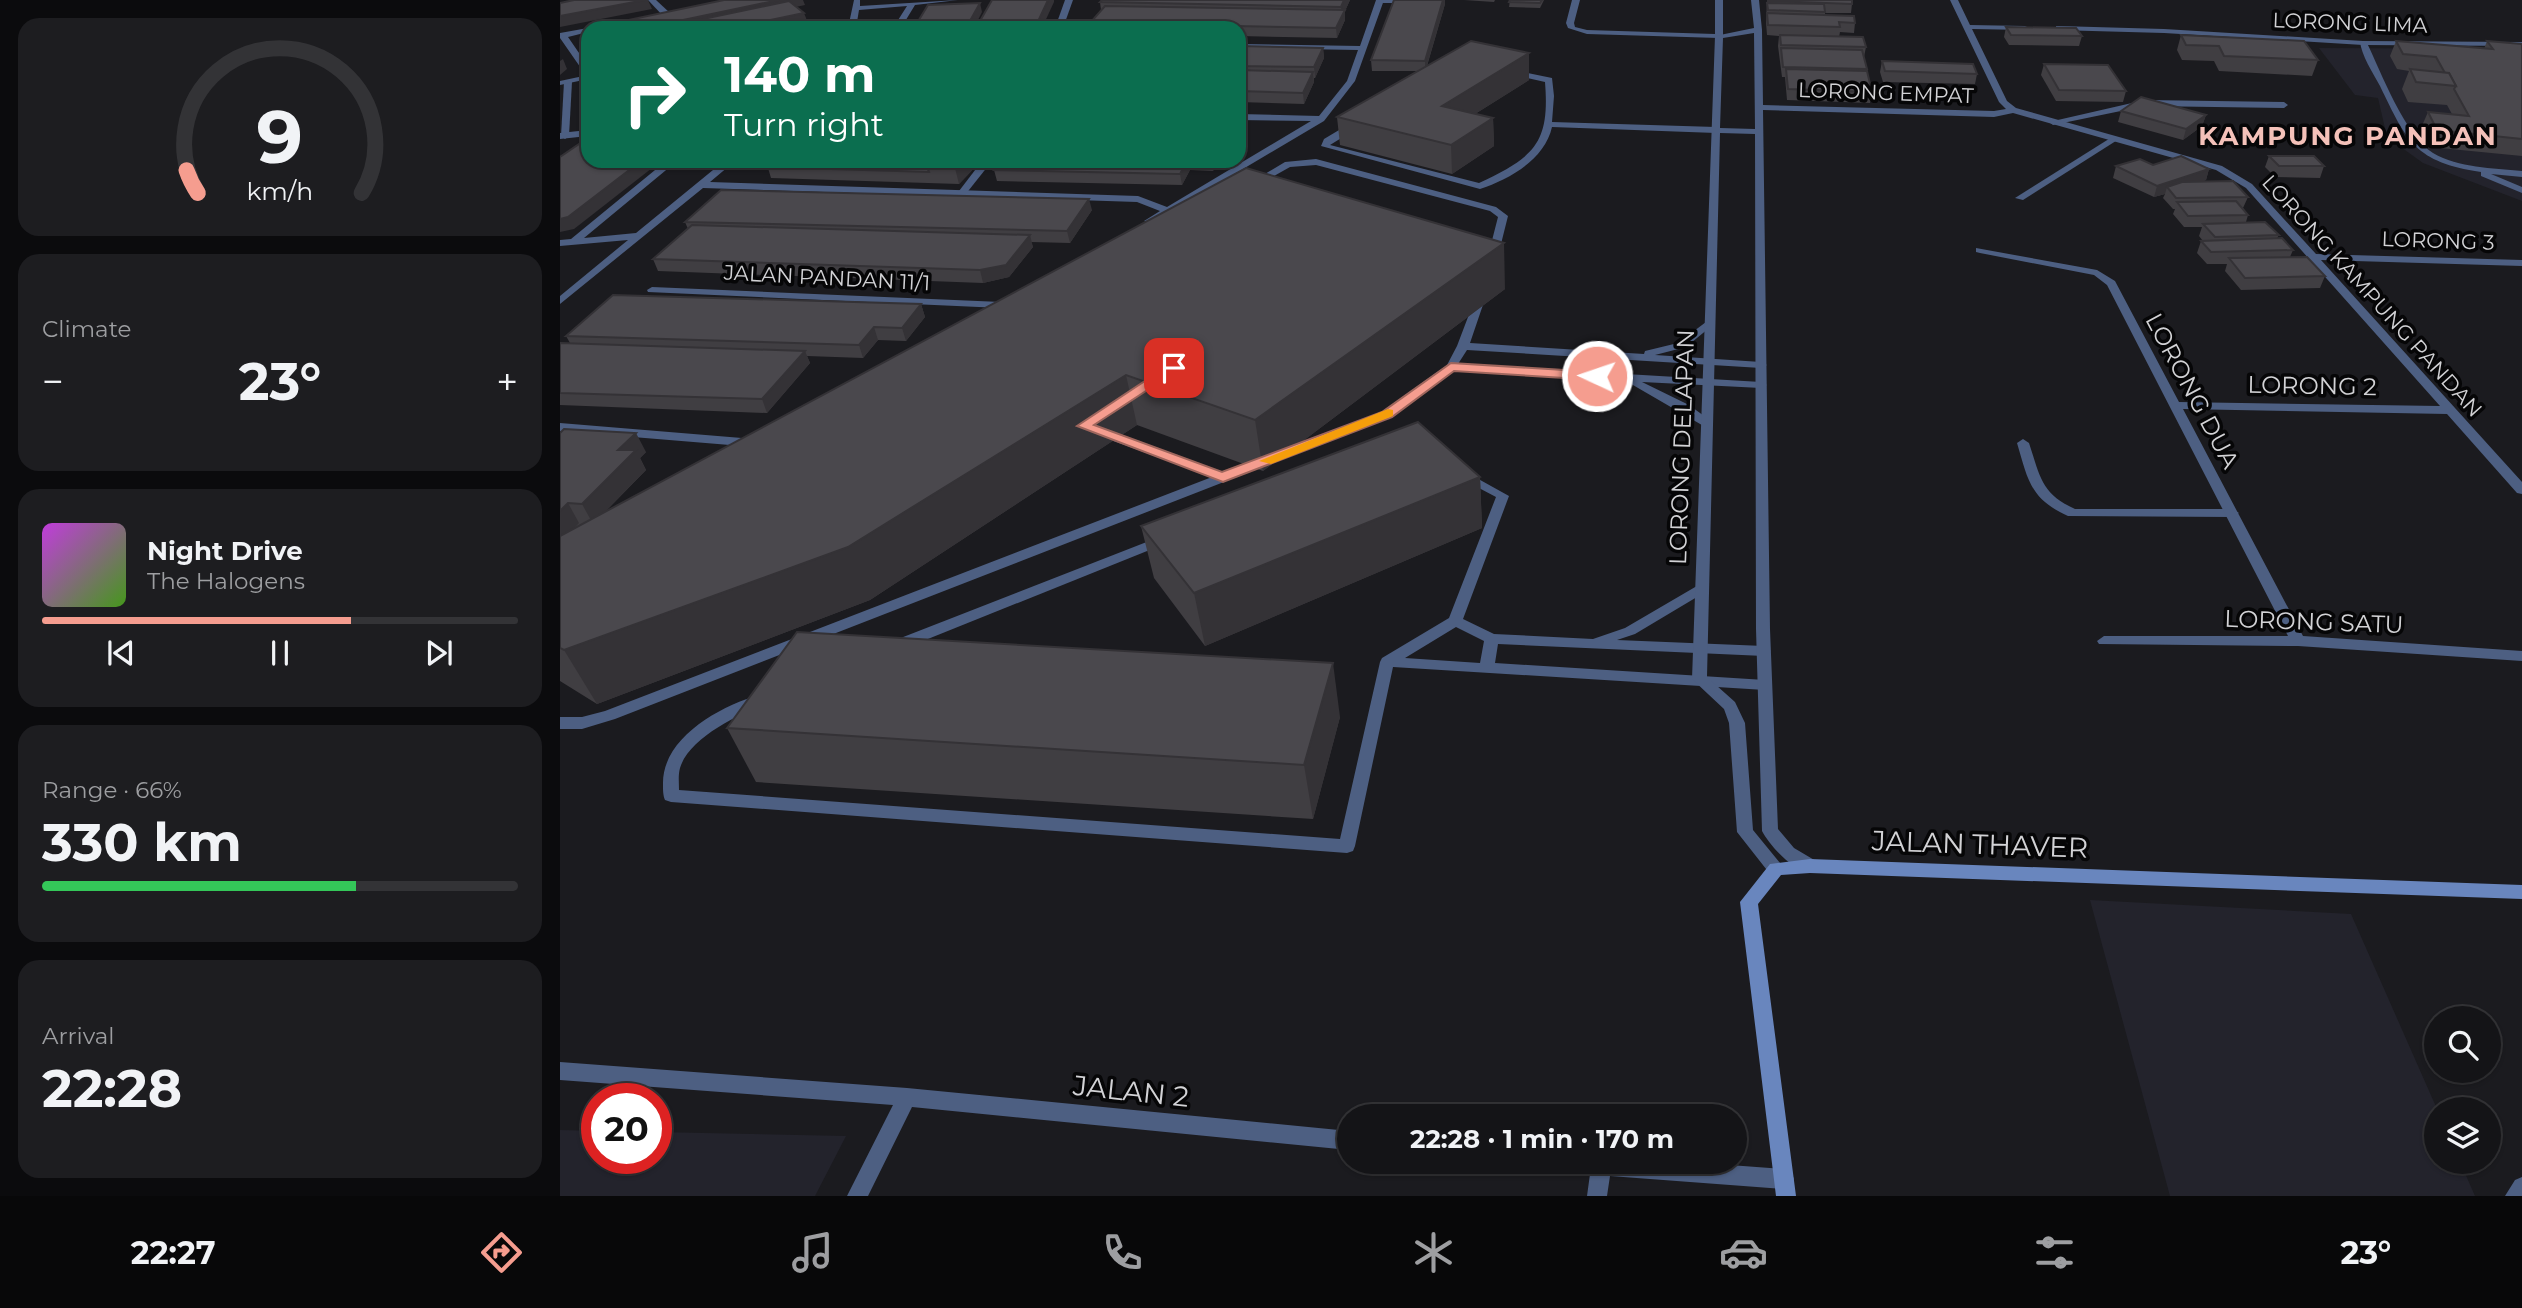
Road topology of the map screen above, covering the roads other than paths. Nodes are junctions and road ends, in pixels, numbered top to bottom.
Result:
1 (652, 0) edge
2 (954, 0) edge
3 (1069, 0) edge
4 (1379, 0) edge
5 (1576, 0) edge
6 (1719, 0) edge
7 (1755, 0) edge
8 (1954, 0) edge
9 (1428, 1) edge
10 (913, 3) junction
11 (857, 4) edge
12 (680, 13) edge
13 (667, 15) junction
14 (653, 18) edge
15 (640, 20) edge
16 (635, 21) edge
17 (901, 21) edge
18 (1062, 21) edge
19 (1966, 27) junction
20 (2030, 28) edge
21 (2043, 28) edge
22 (1758, 30) junction
23 (581, 32) edge
24 (561, 36) edge
25 (1719, 36) junction
26 (2363, 43) junction
27 (2522, 45) edge
28 (1246, 46) edge
29 (1362, 48) junction
30 (581, 65) edge
31 (581, 77) edge
32 (564, 83) edge
33 (2284, 105) dead end
34 (1759, 107) junction
35 (2012, 110) junction
36 (1246, 117) edge
37 (1321, 119) junction
38 (2053, 122) junction
39 (1547, 124) junction
40 (1716, 130) junction
41 (1759, 132) junction
42 (581, 133) edge
43 (563, 136) edge
44 (2115, 139) junction
45 (1246, 163) edge
46 (663, 168) edge
47 (722, 168) edge
48 (982, 168) edge
49 (1238, 168) edge
50 (2469, 168) junction
51 (2522, 174) edge
52 (1265, 177) junction
53 (1278, 181) edge
54 (701, 185) junction
55 (1243, 190) edge
56 (2522, 190) edge
57 (962, 193) junction
58 (2020, 198) dead end
59 (1167, 210) junction
60 (1143, 224) edge
61 (638, 236) junction
62 (1483, 239) edge
63 (560, 243) edge
64 (572, 243) junction
65 (1496, 243) junction
66 (1980, 250) dead end
67 (2311, 257) junction
68 (2522, 263) edge
69 (1487, 280) junction
70 (1470, 288) edge
71 (652, 290) dead end
72 (1013, 298) edge
73 (560, 301) edge
74 (1001, 305) junction
75 (976, 319) edge
76 (1710, 322) junction
77 (1463, 346) junction
78 (1623, 356) junction
79 (1709, 362) junction
80 (1761, 365) junction
81 (1451, 367) junction
82 (1623, 377) junction
83 (1708, 382) junction
84 (1761, 385) junction
85 (2175, 405) junction
86 (2449, 410) junction
87 (1707, 424) junction
88 (1084, 426) edge
89 (560, 427) edge
90 (2023, 443) dead end
91 (736, 457) edge
92 (1454, 470) edge
93 (1223, 477) junction
94 (2522, 490) edge
95 (2232, 513) junction
96 (1183, 532) edge
97 (1702, 588) junction
98 (1455, 621) junction
99 (1492, 639) junction
100 (2104, 641) dead end
101 (2298, 641) junction
102 (1587, 643) junction
103 (1700, 648) junction
104 (885, 650) edge
105 (1764, 652) junction
106 (2522, 656) edge
107 (1387, 662) junction
108 (1487, 666) junction
109 (1699, 679) junction
110 (1765, 685) junction
111 (768, 696) edge
112 (560, 723) edge
113 (1811, 866) junction
114 (1776, 869) junction
115 (2522, 892) edge
116 (560, 1072) edge
117 (907, 1097) junction
118 (1337, 1140) edge
119 (1600, 1174) edge
120 (1671, 1174) edge
121 (1785, 1187) edge
122 (2522, 1187) edge
123 (857, 1196) edge
124 (1597, 1196) edge
125 (2515, 1196) edge

1 - 13 street
2 - 10 street
3 - 18 street
4 - 9 street
4 - 29 street
5 - 25 street
6 - 25 street, LORONG DELAPAN
7 - 22 street
8 - 19 street
10 - 11 street
10 - 17 street
12 - 13 street
13 - 14 street
15 - 16 street
19 - 20 street
19 - 35 street
21 - 26 street, LORONG LIMA
22 - 25 street
22 - 34 street
23 - 24 street
24 - 30 street
25 - 40 street, LORONG DELAPAN
26 - 27 street, LORONG LIMA
26 - 50 street
28 - 29 street
29 - 37 street
31 - 32 street
32 - 43 street
33 - 38 street
34 - 35 street, LORONG EMPAT
34 - 41 street
35 - 38 street, LORONG KAMPUNG PANDAN
36 - 37 street
37 - 45 street
38 - 44 street, LORONG KAMPUNG PANDAN
39 - 39 street
39 - 40 street
40 - 41 street
40 - 76 street, LORONG DELAPAN
41 - 80 street
42 - 43 street
44 - 58 street
44 - 67 street, LORONG KAMPUNG PANDAN
46 - 64 street
47 - 54 street
48 - 57 street
49 - 59 street
50 - 51 street
50 - 56 street
52 - 53 street
52 - 55 street
52 - 65 street
54 - 57 street
54 - 61 street
57 - 59 street
59 - 60 street
61 - 64 street
61 - 73 street
62 - 65 street
63 - 64 street
65 - 69 street
66 - 85 street, LORONG DUA
67 - 68 street, LORONG 3
67 - 86 street, LORONG KAMPUNG PANDAN
69 - 70 street
69 - 77 street
71 - 74 street, JALAN PANDAN 11/1
72 - 74 street
74 - 75 street
76 - 78 street
76 - 79 street, LORONG DELAPAN
77 - 78 street
77 - 81 street
78 - 79 street
79 - 80 street
79 - 83 street, LORONG DELAPAN
80 - 84 street
81 - 82 street
81 - 93 street
82 - 83 street
82 - 87 street
83 - 84 street
83 - 87 street, LORONG DELAPAN
84 - 105 street
85 - 86 street, LORONG 2
85 - 95 street, LORONG DUA
86 - 94 street, LORONG KAMPUNG PANDAN
87 - 97 street, LORONG DELAPAN
88 - 93 street
89 - 91 street
90 - 95 street
92 - 98 street
93 - 112 street
95 - 101 street, LORONG DUA
96 - 104 street
97 - 102 street
97 - 103 street, LORONG DELAPAN
98 - 99 street
98 - 107 street
99 - 102 street
99 - 108 street
100 - 101 street, LORONG SATU
101 - 106 street, LORONG SATU
102 - 103 street
103 - 105 street
103 - 109 street, LORONG DELAPAN
105 - 110 street
107 - 108 street
107 - 111 street
108 - 109 street
109 - 110 street
109 - 114 street
110 - 113 street
113 - 114 street, JALAN THAVER
113 - 115 street, JALAN THAVER
114 - 121 street
116 - 117 street, JALAN 2
117 - 118 street, JALAN 2
117 - 123 street
119 - 124 street
120 - 121 street
122 - 125 street

